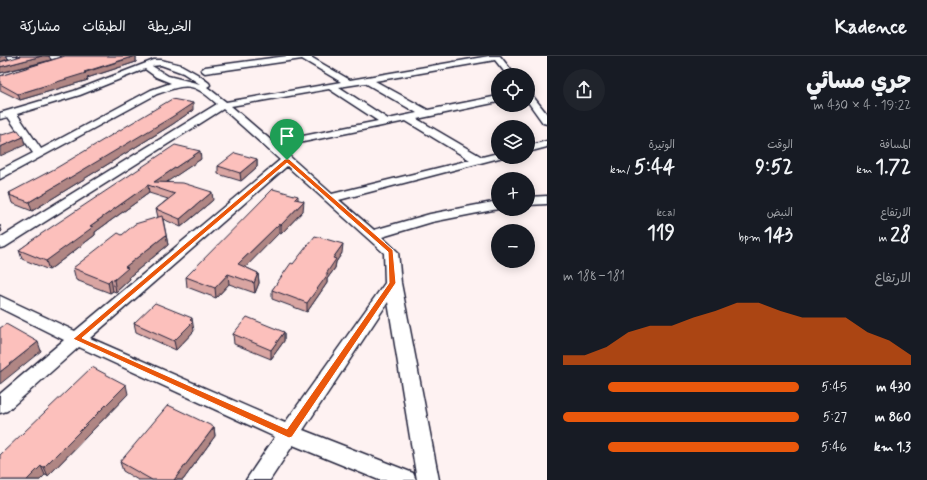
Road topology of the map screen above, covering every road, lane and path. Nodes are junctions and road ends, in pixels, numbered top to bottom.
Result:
1 (10, 56) edge
2 (51, 56) edge
3 (303, 56) edge
4 (497, 57) edge
5 (150, 62) edge
6 (210, 64) junction
7 (0, 66) edge
8 (37, 68) edge
9 (506, 68) edge
10 (186, 71) junction
11 (170, 79) junction
12 (194, 79) junction
13 (367, 80) junction
14 (180, 83) junction
15 (349, 83) junction
16 (330, 86) junction
17 (154, 92) junction
18 (491, 100) edge
19 (223, 105) junction
20 (535, 105) edge
21 (11, 112) junction
22 (427, 114) junction
23 (0, 116) edge
24 (408, 118) junction
25 (547, 121) edge
26 (387, 122) junction
27 (547, 144) edge
28 (270, 146) junction
29 (535, 147) edge
30 (39, 154) junction
31 (491, 158) edge
32 (287, 160) junction
33 (480, 160) junction
34 (0, 175) edge
35 (330, 198) junction
36 (547, 200) edge
37 (535, 201) edge
38 (491, 206) edge
39 (372, 235) junction
40 (0, 244) edge
41 (393, 283) junction
42 (0, 301) edge
43 (77, 339) junction
44 (0, 405) edge
45 (289, 434) junction
46 (257, 480) edge
47 (405, 480) edge
48 (428, 480) edge

1 - 7 street
2 - 8 street
3 - 6 street
3 - 15 street
4 - 9 street
4 - 13 street
5 - 10 street
5 - 11 street
5 - 21 street
6 - 10 street
6 - 12 street
10 - 12 street
11 - 14 street
11 - 17 street
12 - 14 street
12 - 19 street
13 - 15 street
13 - 22 street
14 - 17 street
15 - 16 street
16 - 19 street
16 - 26 street
17 - 30 street
18 - 22 street
19 - 28 street
19 - 40 street
20 - 25 street
21 - 23 street
21 - 30 street
22 - 24 street
24 - 26 street
24 - 33 street
26 - 28 street
27 - 29 street
28 - 32 street
30 - 34 street
31 - 33 street
32 - 35 street
32 - 43 street
33 - 35 street
35 - 39 street
36 - 37 street
38 - 39 street
39 - 41 street
41 - 45 street
41 - 48 street
42 - 43 street
43 - 44 street
43 - 45 street
45 - 46 street
45 - 47 street

